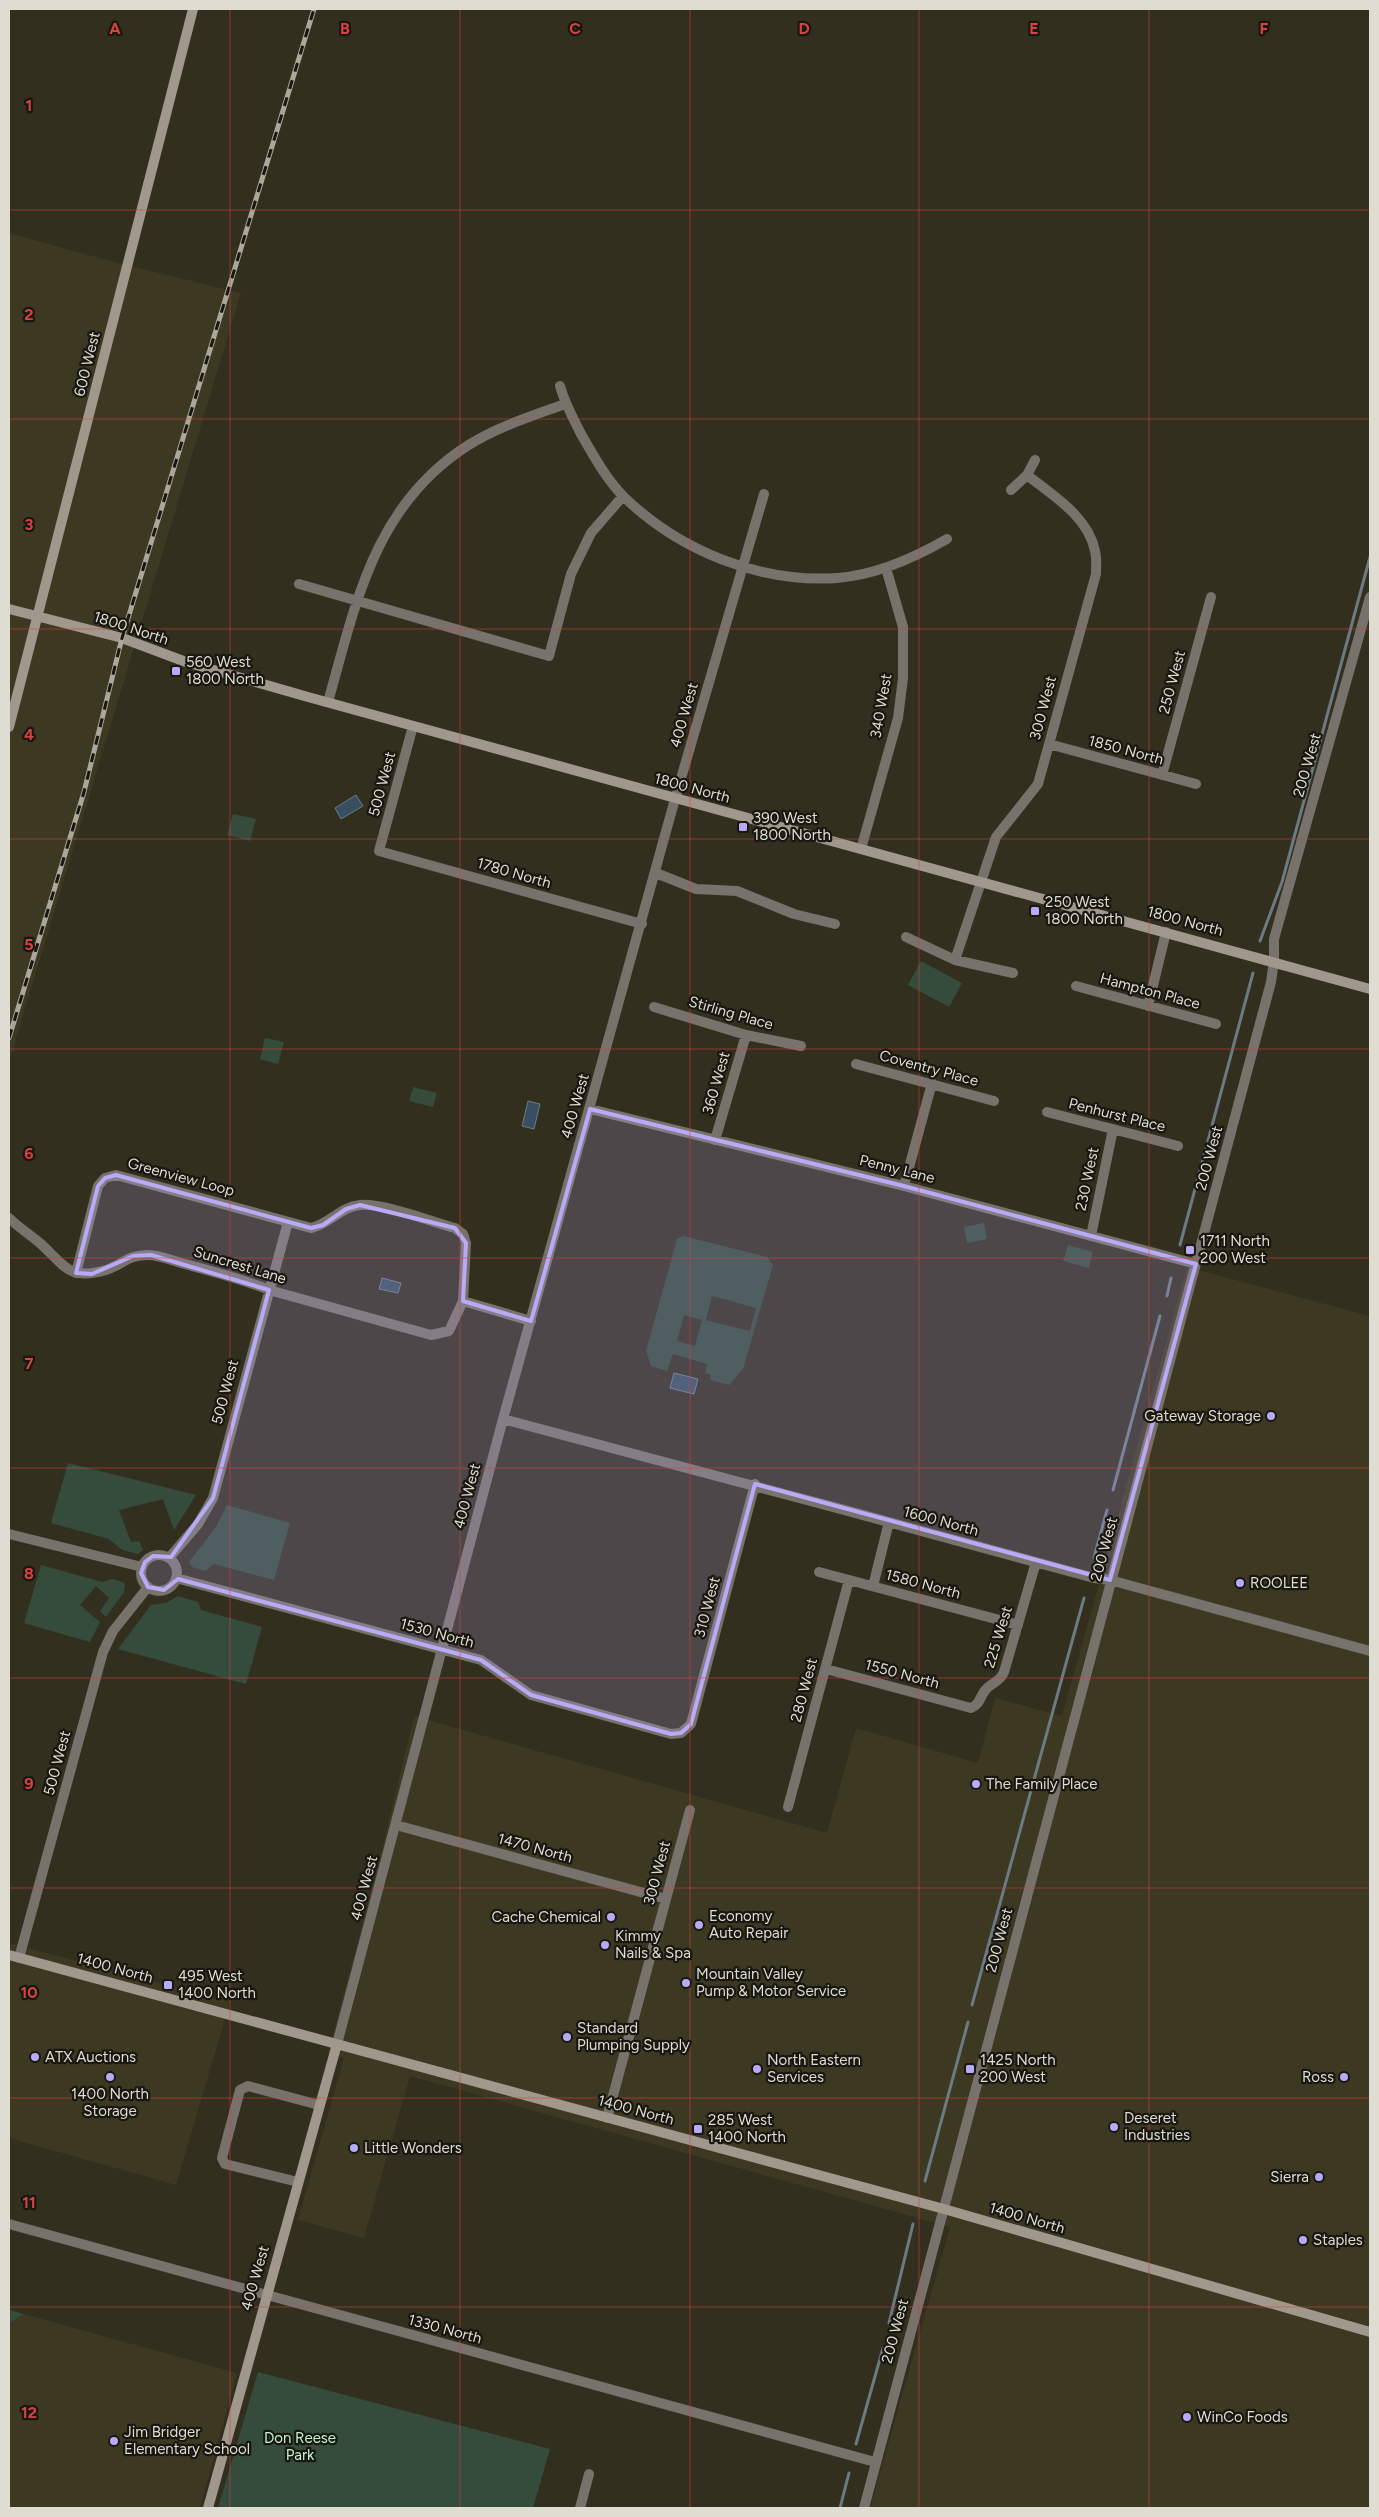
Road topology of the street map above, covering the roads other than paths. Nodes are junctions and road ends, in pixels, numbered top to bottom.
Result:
1 (193, 9) edge
2 (560, 386) dead end
3 (565, 404) junction
4 (1035, 460) dead end
5 (1027, 475) junction
6 (1011, 490) dead end
7 (764, 494) dead end
8 (623, 496) junction
9 (947, 539) dead end
10 (744, 566) junction
11 (886, 568) junction
12 (299, 584) dead end
13 (1370, 597) edge
14 (1211, 598) dead end
15 (357, 600) junction
16 (9, 609) edge
17 (38, 617) junction
18 (328, 702) junction
19 (413, 726) junction
20 (9, 727) edge
21 (1049, 744) junction
22 (1162, 775) junction
23 (1196, 784) dead end
24 (675, 799) junction
25 (861, 849) junction
26 (379, 851) joint
27 (656, 874) junction
28 (981, 881) junction
29 (642, 924) junction
30 (835, 924) dead end
31 (1166, 932) junction
32 (906, 937) dead end
33 (956, 960) junction
34 (1274, 961) junction
35 (1013, 974) dead end
36 (1076, 986) dead end
37 (1370, 989) edge
38 (654, 1006) dead end
39 (1148, 1006) junction
40 (1216, 1024) dead end
41 (746, 1035) junction
42 (801, 1046) dead end
43 (856, 1064) dead end
44 (932, 1083) junction
45 (994, 1101) dead end
46 (590, 1109) junction
47 (1047, 1112) dead end
48 (1113, 1129) junction
49 (715, 1140) junction
50 (1178, 1146) dead end
51 (904, 1186) junction
52 (9, 1218) edge
53 (288, 1222) junction
54 (1091, 1236) junction
55 (1196, 1264) junction
56 (76, 1273) junction
57 (268, 1290) junction
58 (463, 1302) junction
59 (531, 1320) junction
60 (503, 1420) junction
61 (755, 1484) junction
62 (889, 1522) junction
63 (9, 1534) edge
64 (169, 1558) junction
65 (1036, 1562) junction
66 (142, 1567) junction
67 (820, 1572) dead end
68 (176, 1578) junction
69 (849, 1580) junction
70 (1110, 1580) junction
71 (873, 1586) junction
72 (148, 1587) junction
73 (1018, 1625) junction
74 (442, 1650) junction
75 (1370, 1651) edge
76 (826, 1669) junction
77 (971, 1708) joint
78 (681, 1733) joint
79 (788, 1807) dead end
80 (690, 1810) dead end
81 (396, 1825) junction
82 (666, 1899) junction
83 (14, 1956) edge
84 (337, 2044) junction
85 (319, 2105) junction
86 (607, 2118) junction
87 (298, 2182) junction
88 (944, 2209) junction
89 (9, 2224) edge
90 (266, 2296) junction
91 (1370, 2332) edge
92 (874, 2462) junction
93 (589, 2474) dead end
94 (208, 2508) edge
95 (580, 2508) edge
96 (864, 2508) edge

1 - 17 street, 600 West
2 - 3 street
3 - 8 street
3 - 15 street
4 - 5 street
5 - 6 street
5 - 21 street, 300 West
7 - 10 street, 400 West
8 - 10 street
8 - 15 street
9 - 11 street
10 - 11 street
10 - 24 street, 400 West
11 - 25 street, 340 West
12 - 15 street
13 - 34 street, 200 West
14 - 22 street, 250 West
15 - 18 street
16 - 17 street, 1800 North
17 - 18 street, 1800 North
17 - 20 street, 600 West
18 - 19 street, 1800 North
19 - 24 street, 1800 North
19 - 26 street, 500 West
21 - 22 street, 1850 North
21 - 28 street, 300 West
22 - 23 street, 1850 North
24 - 25 street, 1800 North
24 - 27 street, 400 West
25 - 28 street, 1800 North
26 - 29 street, 1780 North
27 - 29 street, 400 West
27 - 30 street
28 - 31 street, 1800 North
28 - 33 street, 300 West
29 - 46 street, 400 West
31 - 34 street, 1800 North
31 - 39 street
32 - 33 street
33 - 35 street
34 - 37 street, 1800 North
34 - 55 street, 200 West
36 - 39 street, Hampton Place
38 - 41 street, Stirling Place
39 - 40 street, Hampton Place
41 - 42 street, Stirling Place
41 - 49 street, 360 West
43 - 44 street, Coventry Place
44 - 45 street, Coventry Place
44 - 51 street
46 - 49 street, Penny Lane
46 - 59 street, 400 West
47 - 48 street, Penhurst Place
48 - 50 street, Penhurst Place
48 - 54 street, 230 West
49 - 51 street, Penny Lane
51 - 54 street, Penny Lane
52 - 56 street
53 - 56 street, Greenview Loop
53 - 57 street, 500 West
53 - 58 street, Greenview Loop
54 - 55 street, Penny Lane
55 - 70 street, 200 West
56 - 57 street, Suncrest Lane
57 - 58 street, Suncrest Lane
57 - 64 street, 500 West
58 - 59 street
59 - 60 street, 400 West
60 - 61 street, 1600 North
60 - 74 street, 400 West
61 - 62 street, 1600 North
61 - 78 street, 310 West
62 - 65 street, 1600 North
62 - 71 street
63 - 66 street
64 - 66 street
64 - 68 street
65 - 70 street, 1600 North
65 - 73 street, 225 West
66 - 72 street
67 - 69 street, 1580 North
68 - 72 street
68 - 74 street, 1530 North
69 - 71 street, 1580 North
69 - 76 street, 280 West
70 - 75 street, 1600 North
70 - 88 street, 200 West
71 - 73 street, 1580 North
72 - 83 street, 500 West
73 - 77 street, 225 West
74 - 78 street, 1530 North
74 - 81 street, 400 West
76 - 77 street, 1550 North
76 - 79 street, 280 West
80 - 82 street, 300 West
81 - 82 street, 1470 North
81 - 84 street, 400 West
82 - 86 street, 300 West
83 - 84 street, 1400 North
84 - 85 street, 400 West
84 - 86 street, 1400 North
85 - 87 street, 400 West
85 - 87 street
86 - 88 street, 1400 North
87 - 90 street, 400 West
88 - 91 street, 1400 North
88 - 92 street, 200 West
89 - 90 street, 1330 North
90 - 92 street, 1330 North
90 - 94 street, 400 West
92 - 96 street, 200 West
93 - 95 street

